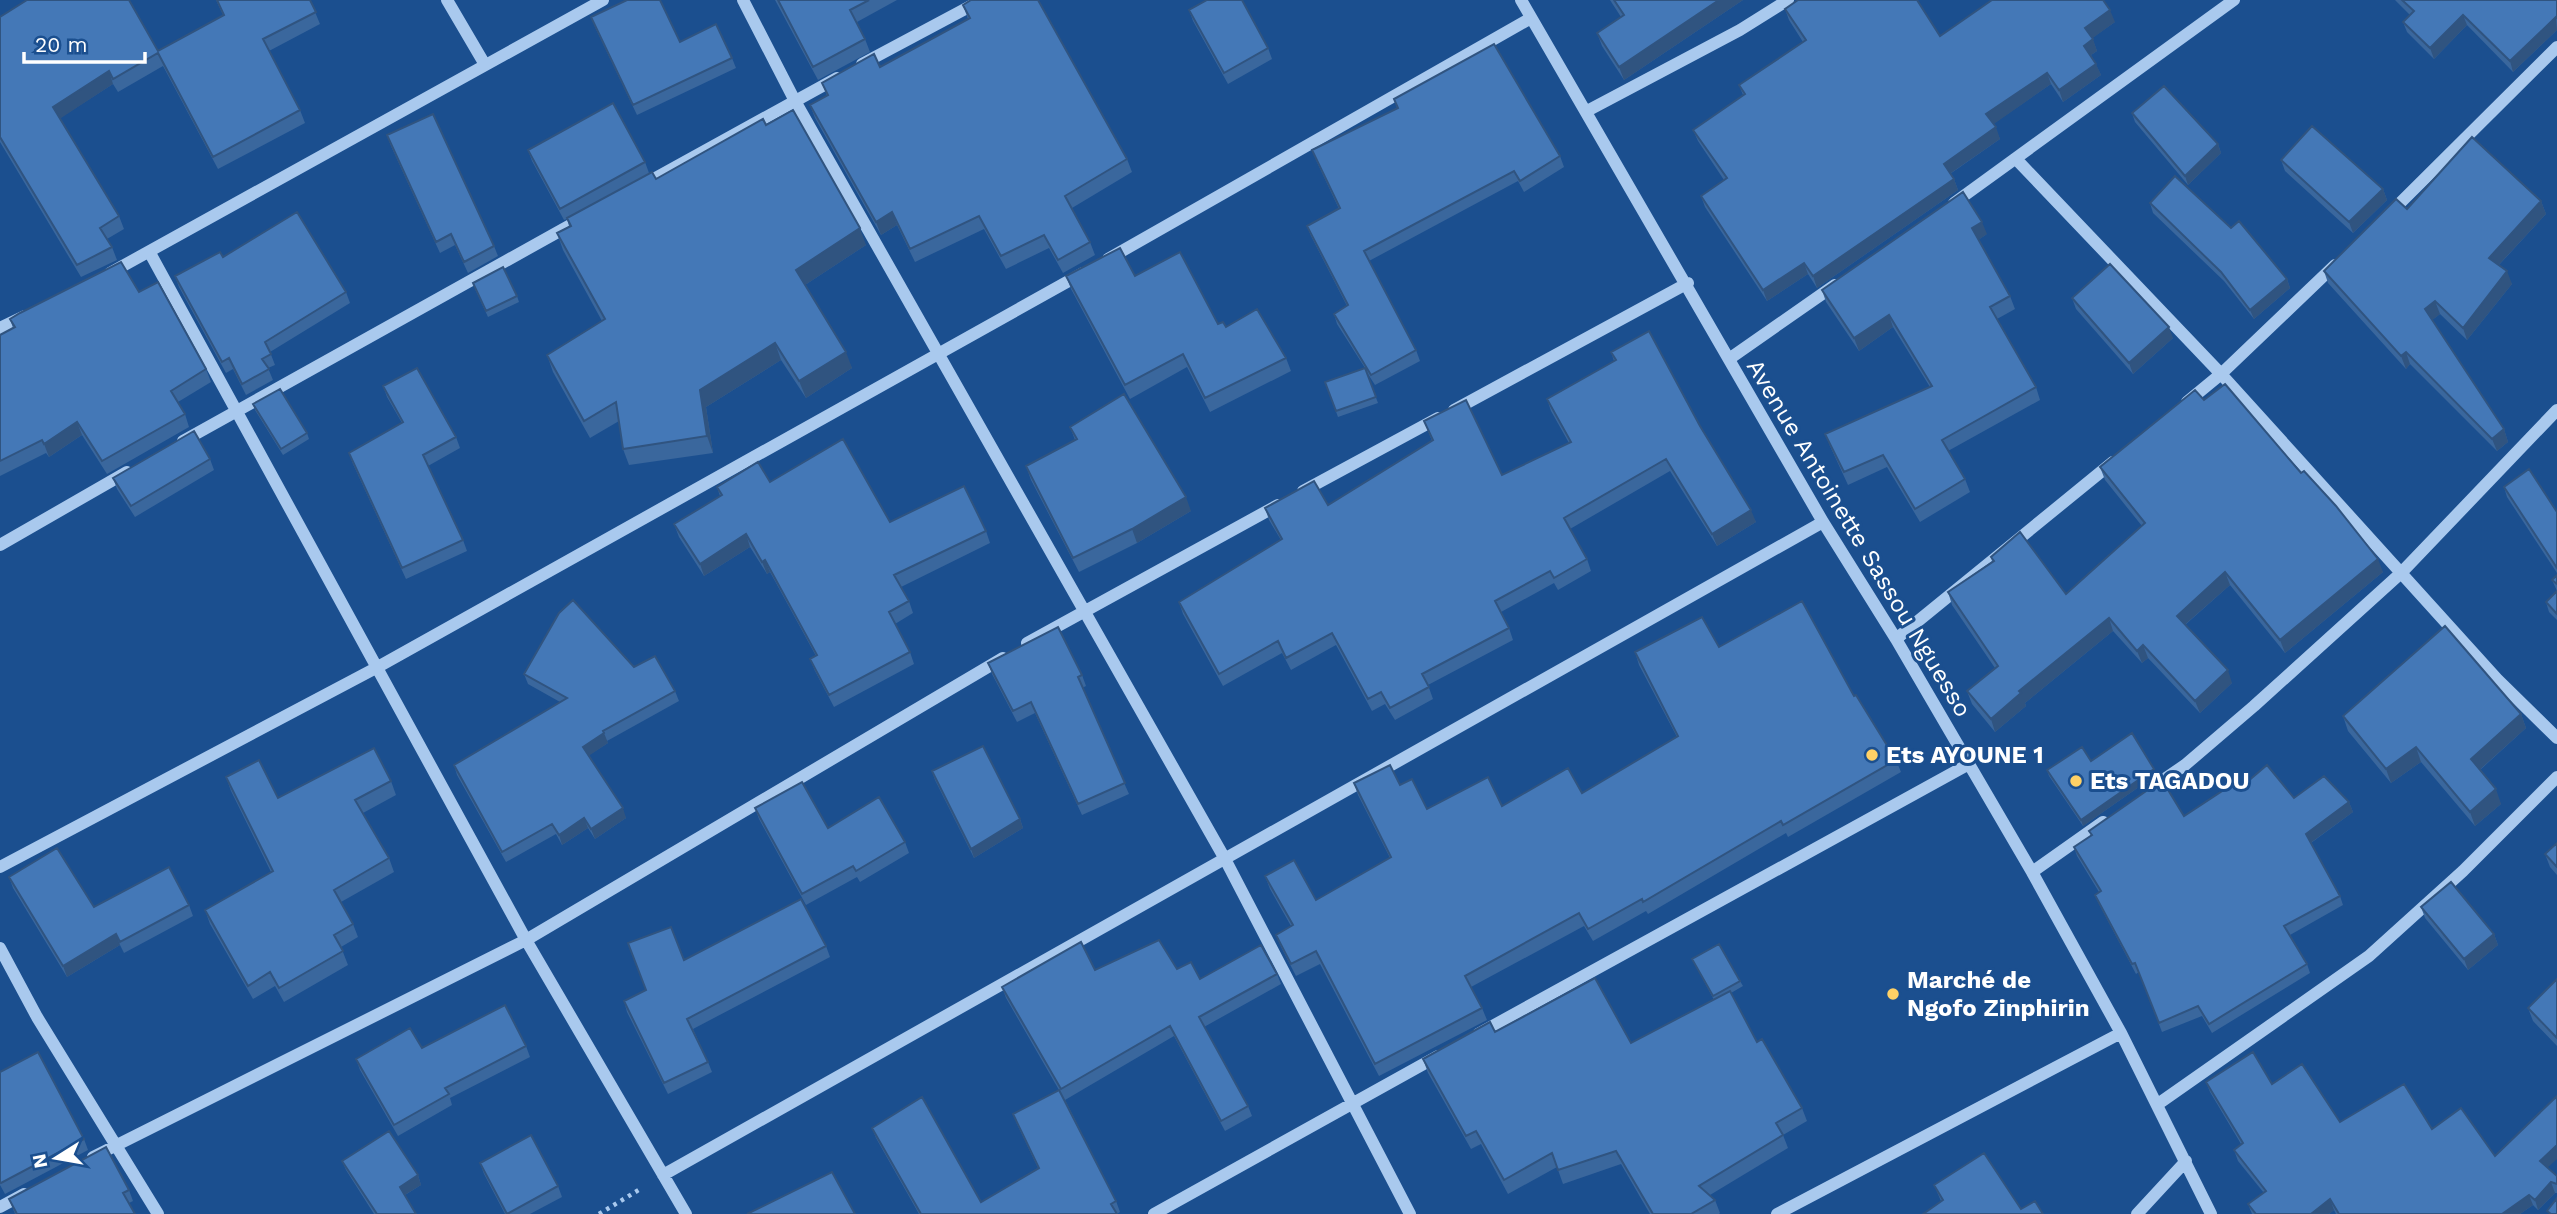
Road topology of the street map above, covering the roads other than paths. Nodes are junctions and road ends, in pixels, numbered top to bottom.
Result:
1 (447, 0) edge
2 (603, 0) edge
3 (743, 0) edge
4 (982, 0) edge
5 (1521, 0) edge
6 (1788, 0) edge
7 (2234, 0) edge
8 (1531, 18) junction
9 (2557, 47) edge
10 (484, 63) junction
11 (794, 101) junction
12 (1587, 111) junction
13 (2017, 160) junction
14 (624, 195) edge
15 (600, 209) edge
16 (1938, 214) edge
17 (2379, 223) edge
18 (2350, 251) edge
19 (150, 253) junction
20 (1849, 275) edge
21 (100, 278) edge
22 (1688, 283) junction
23 (37, 310) edge
24 (0, 328) edge
25 (941, 354) junction
26 (1729, 359) junction
27 (2221, 374) junction
28 (2178, 409) edge
29 (2557, 410) edge
30 (236, 411) junction
31 (165, 451) edge
32 (2123, 453) edge
33 (141, 464) edge
34 (1823, 522) junction
35 (0, 545) edge
36 (2401, 573) junction
37 (1082, 611) junction
38 (1896, 639) junction
39 (376, 668) junction
40 (2557, 738) edge
41 (1969, 764) junction
42 (2557, 777) edge
43 (2141, 796) edge
44 (2119, 811) edge
45 (1224, 859) junction
46 (0, 867) edge
47 (2032, 872) junction
48 (526, 940) junction
49 (0, 948) edge
50 (2121, 1033) junction
51 (1461, 1043) edge
52 (1449, 1050) edge
53 (1352, 1103) junction
54 (2158, 1104) junction
55 (115, 1145) junction
56 (2186, 1161) junction
57 (81, 1164) edge
58 (663, 1175) junction
59 (35, 1188) edge
60 (0, 1207) edge
61 (158, 1214) edge
62 (686, 1214) edge
63 (1154, 1214) edge
64 (1410, 1214) edge
65 (1777, 1214) edge
66 (2137, 1214) edge
67 (2211, 1214) edge

1 - 10 street
2 - 10 street
3 - 11 street
4 - 11 street
5 - 8 street, Avenue Antoinette Sassou Nguesso
6 - 12 street
7 - 13 street
8 - 12 street, Avenue Antoinette Sassou Nguesso
8 - 25 street
9 - 17 street
10 - 19 street
11 - 14 street
11 - 25 street
12 - 22 street, Avenue Antoinette Sassou Nguesso
13 - 16 street
13 - 27 street
15 - 30 street
18 - 27 street
19 - 21 street
19 - 30 street
20 - 26 street
22 - 26 street, Avenue Antoinette Sassou Nguesso
22 - 37 street
23 - 24 street
25 - 37 street
25 - 39 street
26 - 34 street, Avenue Antoinette Sassou Nguesso
27 - 28 street
27 - 36 street
29 - 36 street
30 - 31 street
30 - 39 street
32 - 38 street
33 - 35 street
34 - 38 street, Avenue Antoinette Sassou Nguesso
34 - 45 street
36 - 40 street
36 - 43 street
37 - 45 street
37 - 48 street
38 - 41 street, Avenue Antoinette Sassou Nguesso
39 - 46 street
39 - 48 street
41 - 47 street, Avenue Antoinette Sassou Nguesso
41 - 51 street
42 - 54 street
44 - 47 street
45 - 53 street
45 - 58 street
47 - 50 street, Avenue Antoinette Sassou Nguesso
48 - 55 street
48 - 58 street
49 - 55 street
50 - 54 street, Avenue Antoinette Sassou Nguesso
50 - 65 street
52 - 53 street
53 - 63 street
53 - 64 street
54 - 56 street, Avenue Antoinette Sassou Nguesso
55 - 57 street
55 - 61 street
56 - 66 street
56 - 67 street, Avenue Antoinette Sassou Nguesso
58 - 62 street
59 - 60 street

